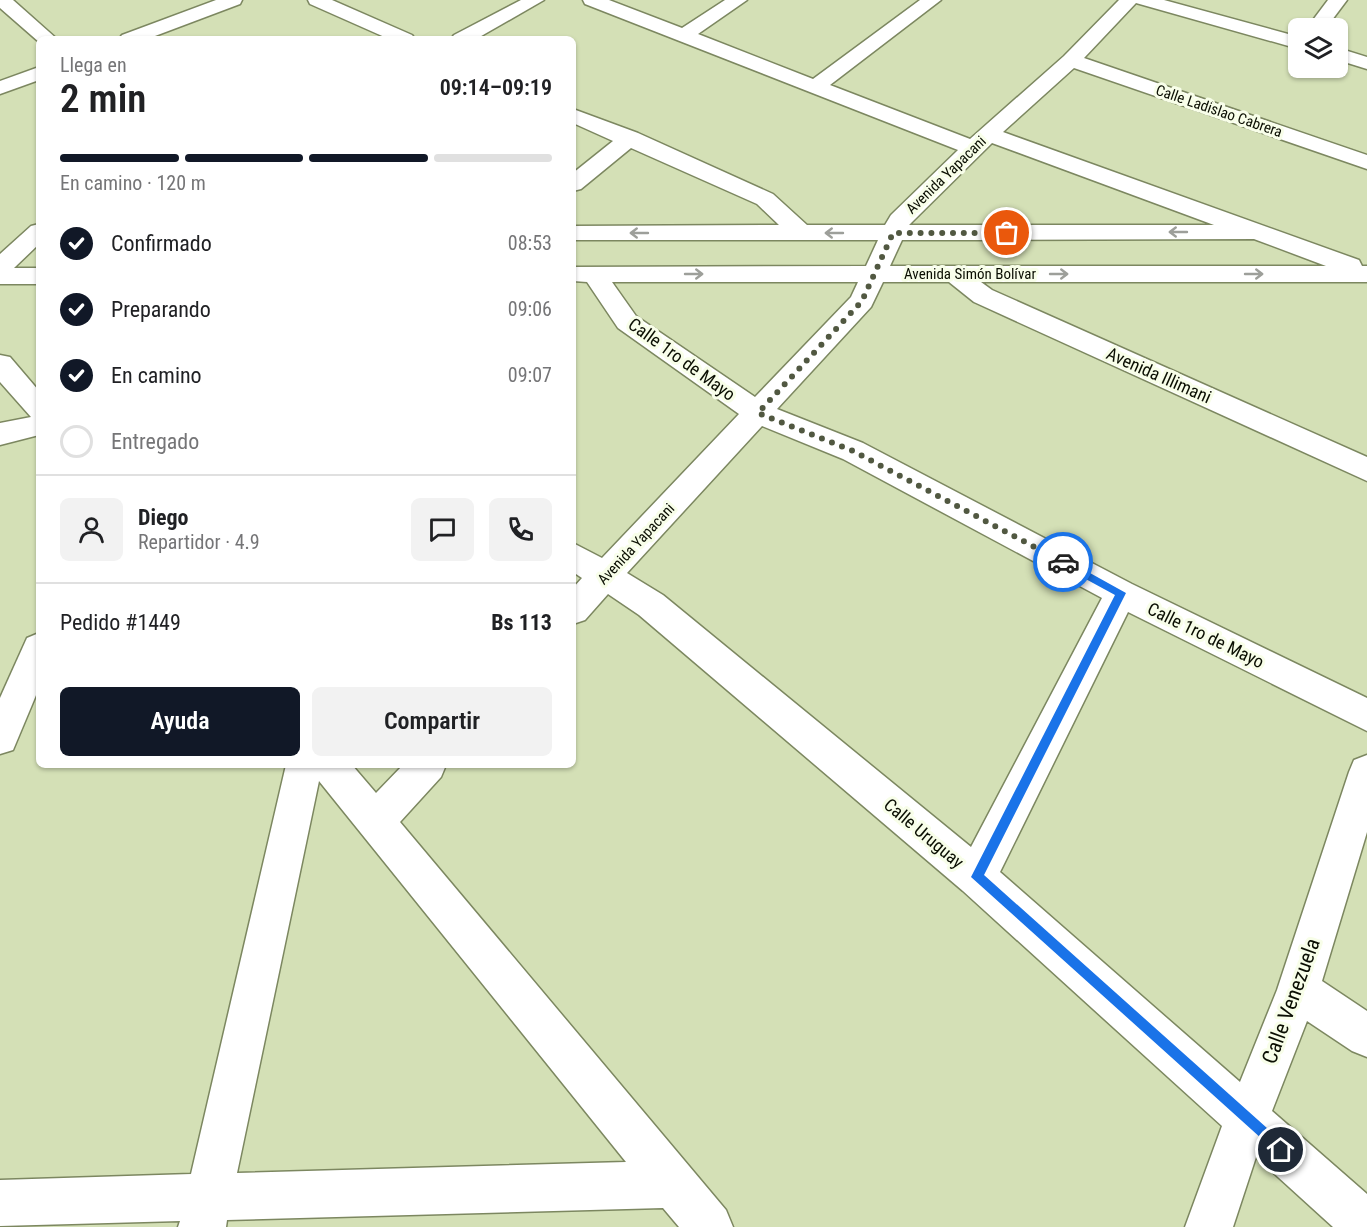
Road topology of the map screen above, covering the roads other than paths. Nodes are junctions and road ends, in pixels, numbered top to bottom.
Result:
1 (2, 0) edge
2 (233, 0) edge
3 (317, 0) edge
4 (536, 0) edge
5 (592, 0) edge
6 (738, 0) edge
7 (932, 0) edge
8 (1129, 0) edge
9 (1143, 0) edge
10 (1338, 0) edge
11 (1324, 18) edge
12 (381, 28) junction
13 (684, 35) junction
14 (44, 36) edge
15 (137, 36) edge
16 (367, 36) edge
17 (398, 36) edge
18 (467, 36) edge
19 (1288, 40) edge
20 (1348, 57) edge
21 (1071, 60) junction
22 (1367, 63) edge
23 (36, 74) edge
24 (817, 85) junction
25 (0, 88) edge
26 (576, 116) edge
27 (630, 138) junction
28 (980, 141) junction
29 (1367, 162) edge
30 (576, 182) edge
31 (1258, 232) junction
32 (576, 233) edge
33 (801, 233) junction
34 (893, 233) junction
35 (36, 236) edge
36 (0, 238) edge
37 (0, 267) edge
38 (1367, 273) edge
39 (583, 274) edge
40 (875, 274) junction
41 (955, 274) junction
42 (0, 276) edge
43 (36, 276) edge
44 (0, 364) edge
45 (36, 406) edge
46 (758, 413) junction
47 (36, 426) edge
48 (0, 434) edge
49 (1367, 470) edge
50 (589, 567) edge
51 (1121, 593) junction
52 (576, 602) edge
53 (36, 655) edge
54 (1367, 715) edge
55 (0, 738) edge
56 (303, 768) edge
57 (332, 768) edge
58 (425, 768) edge
59 (1367, 772) edge
60 (376, 820) junction
61 (977, 877) junction
62 (1298, 990) junction
63 (1367, 1036) edge
64 (1247, 1119) junction
65 (673, 1184) junction
66 (0, 1203) edge
67 (206, 1212) edge
68 (1367, 1226) edge
69 (709, 1227) edge
70 (1209, 1227) edge

1 - 14 street
2 - 15 street
3 - 12 street
4 - 18 street
5 - 13 street
6 - 13 street
7 - 24 street
8 - 21 street, Avenida Yapacani
9 - 19 street
10 - 11 street
12 - 16 street
12 - 17 street
13 - 24 street
20 - 22 street
21 - 28 street, Avenida Yapacani
21 - 29 street, Calle Ladislao Cabrera
23 - 25 street
24 - 28 street
26 - 27 street
27 - 30 street
27 - 33 street
28 - 31 street
28 - 34 street, Avenida Yapacani
31 -> 34 street
31 - 38 street
33 -> 32 street
34 -> 33 street
34 - 40 street, Avenida Yapacani
35 - 36 street
35 - 37 street
41 -> 38 street, Avenida Simón Bolívar
39 -> 40 street, Avenida Simón Bolívar
39 - 46 street, Calle 1ro de Mayo
40 - 41 street, Avenida Simón Bolívar
40 - 46 street, Avenida Yapacani
41 - 49 street, Avenida Illimani
42 - 43 street
44 - 45 street
46 - 50 street, Avenida Yapacani
46 - 51 street, Calle 1ro de Mayo
47 - 48 street
50 - 52 street, Avenida Yapacani
50 - 61 street, Calle Uruguay
51 - 54 street, Calle 1ro de Mayo
51 - 61 street
53 - 55 street
56 - 67 street
57 - 60 street
58 - 60 street
59 - 62 street, Calle Venezuela
60 - 65 street
61 - 64 street, Calle Uruguay
62 - 63 street
62 - 64 street, Calle Venezuela
64 - 68 street, Calle Uruguay
64 - 70 street, Calle Venezuela
65 - 67 street
65 - 69 street
66 - 67 street

